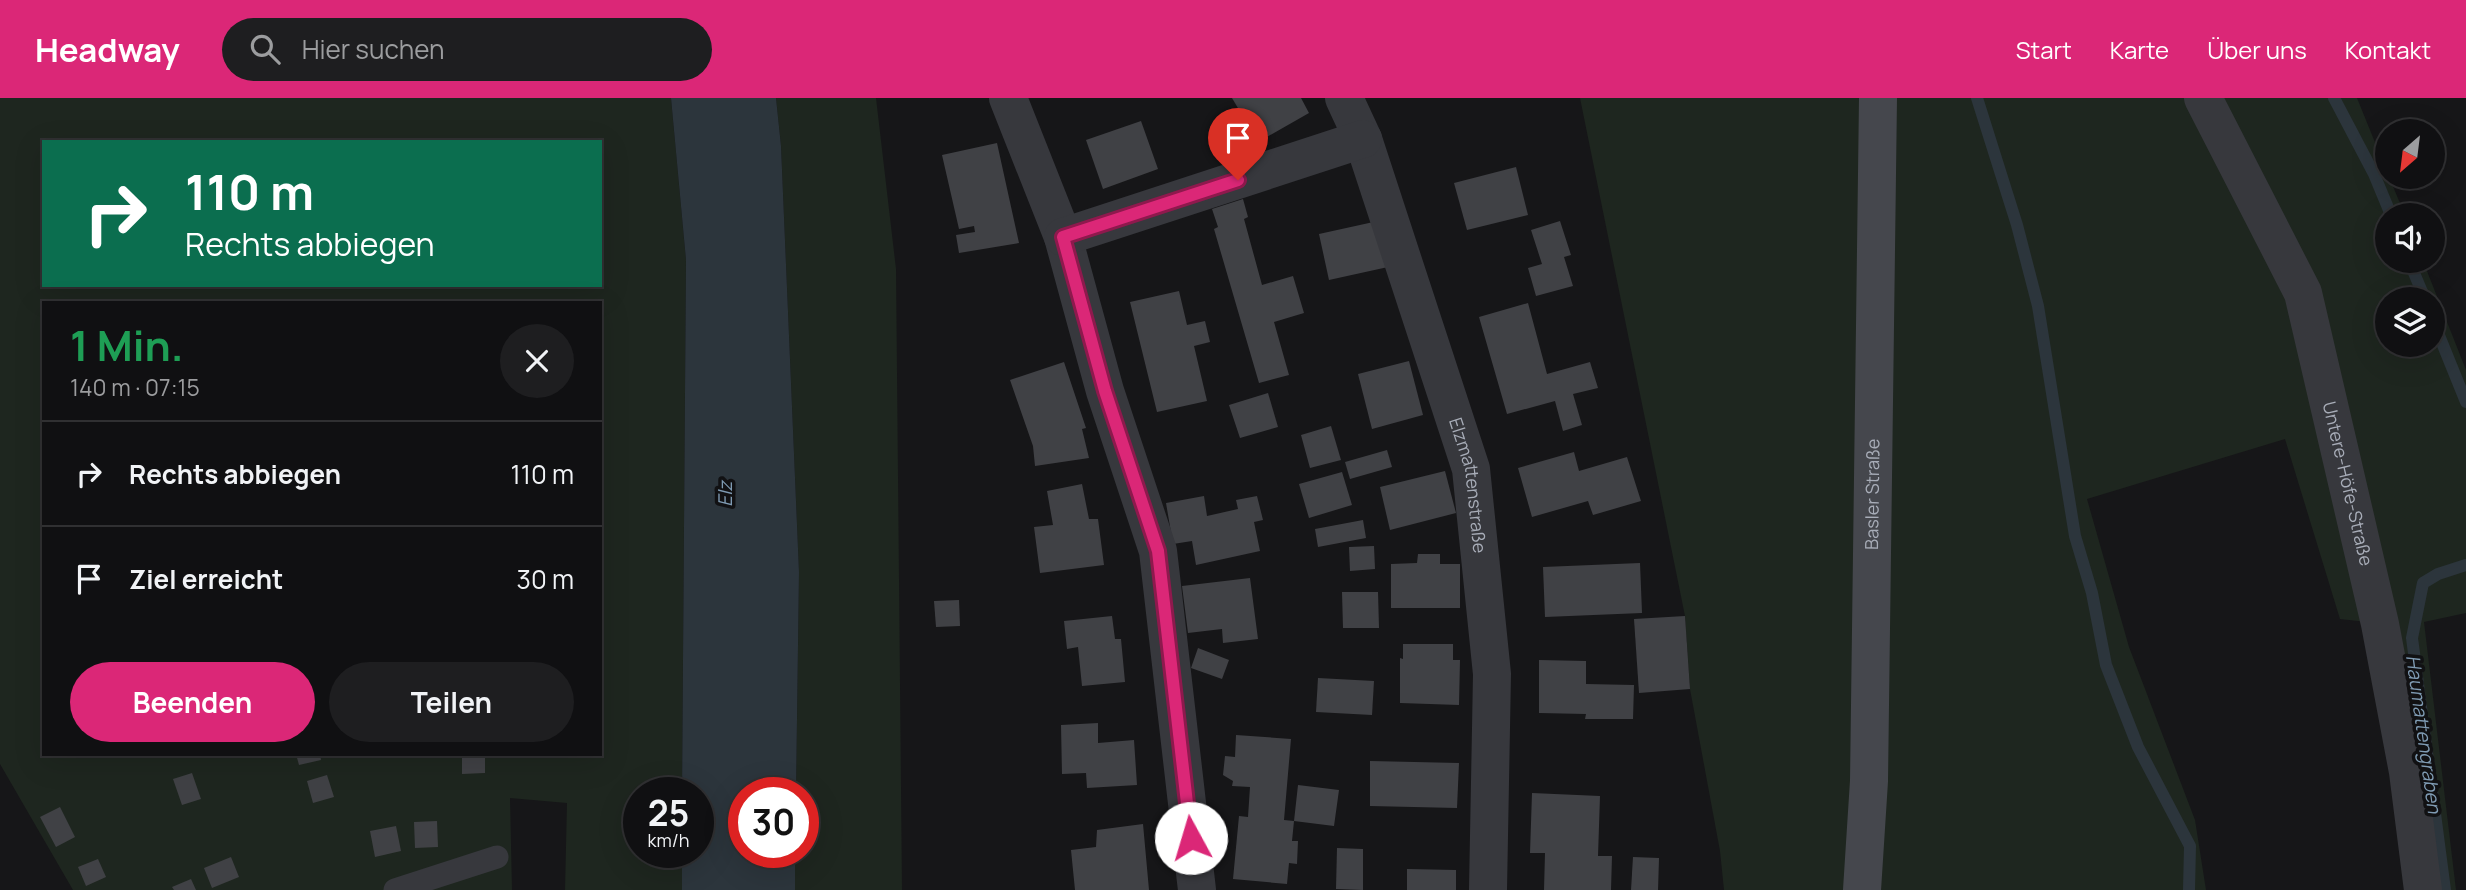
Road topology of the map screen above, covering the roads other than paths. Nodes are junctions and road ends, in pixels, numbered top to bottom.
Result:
1 (1008, 98) edge
2 (1344, 98) edge
3 (1878, 98) edge
4 (2203, 98) edge
5 (1363, 139) junction
6 (1063, 237) junction
7 (497, 856) dead end
8 (395, 890) edge
9 (1197, 890) edge
10 (1488, 890) edge
11 (1862, 890) edge
12 (2423, 890) edge

1 - 6 street
2 - 5 street, Elzmattenstraße
3 - 11 street, Basler Straße
4 - 12 street, Untere-Höfe-Straße
5 - 6 street
5 - 10 street, Elzmattenstraße
6 - 9 street
7 - 8 lane

